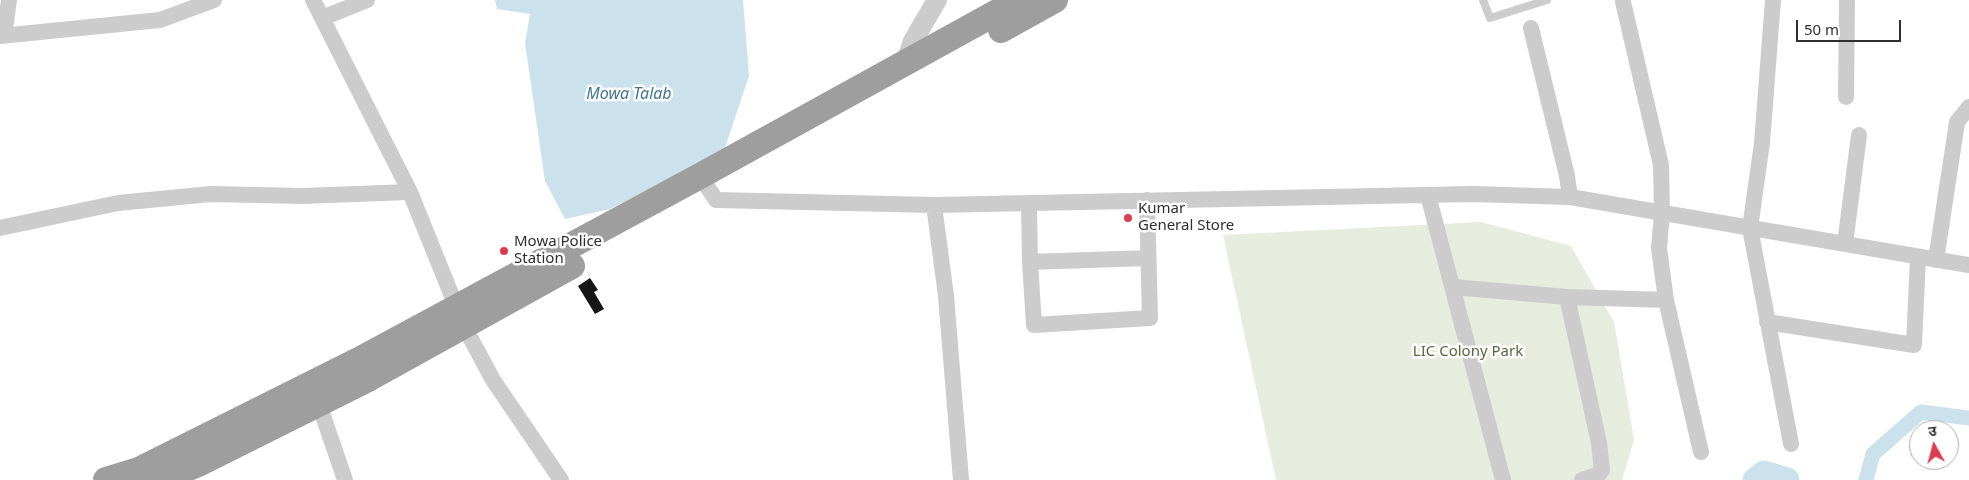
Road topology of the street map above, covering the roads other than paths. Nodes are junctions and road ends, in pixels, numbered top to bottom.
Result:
1 (8, 0) edge
2 (214, 0) edge
3 (313, 0) edge
4 (367, 0) edge
5 (937, 0) edge
6 (1055, 0) edge
7 (1483, 0) edge
8 (1547, 0) edge
9 (1773, 0) edge
10 (1848, 0) edge
11 (1623, 2) dead end
12 (1003, 4) edge
13 (322, 18) junction
14 (1531, 28) dead end
15 (2, 36) edge
16 (906, 62) junction
17 (1846, 96) dead end
18 (1969, 107) edge
19 (1859, 135) dead end
20 (704, 183) junction
21 (410, 192) junction
22 (1428, 195) junction
23 (1570, 197) junction
24 (1147, 200) junction
25 (1029, 204) junction
26 (934, 205) junction
27 (1662, 213) junction
28 (0, 228) edge
29 (1750, 228) junction
30 (1845, 244) junction
31 (1918, 257) junction
32 (1148, 258) junction
33 (1936, 260) junction
34 (1030, 262) junction
35 (1969, 265) edge
36 (1453, 287) junction
37 (1567, 297) junction
38 (1666, 300) junction
39 (460, 317) junction
40 (1767, 322) junction
41 (319, 404) junction
42 (1791, 444) dead end
43 (1701, 452) dead end
44 (106, 480) edge
45 (160, 480) edge
46 (345, 480) edge
47 (561, 480) edge
48 (960, 480) edge
49 (1503, 480) edge
50 (1582, 480) edge

1 - 15 street
2 - 15 street
3 - 13 street
4 - 13 street
5 - 16 street
6 - 20 highway
7 - 8 lane
9 - 29 street
10 - 17 street
11 - 27 street
12 - 16 highway
13 - 21 street
14 - 23 street
16 - 20 highway
18 - 33 street
19 - 30 street
20 - 26 street
20 - 39 highway
21 - 28 street
21 - 39 street
22 - 23 street
22 - 24 street
22 - 36 street
23 - 27 street
24 - 25 street
24 - 32 street
25 - 26 street
25 - 34 street
26 - 48 street
27 - 29 street
27 - 38 street
29 - 30 street
29 - 40 street
30 - 31 street
31 - 33 street
31 - 40 street
32 - 34 street
32 - 34 street
33 - 35 street
36 - 37 street
36 - 49 street
37 - 38 street
37 - 50 street
38 - 43 street
39 - 41 highway
39 - 44 highway
39 - 47 street
40 - 42 street
41 - 45 highway
41 - 46 street

